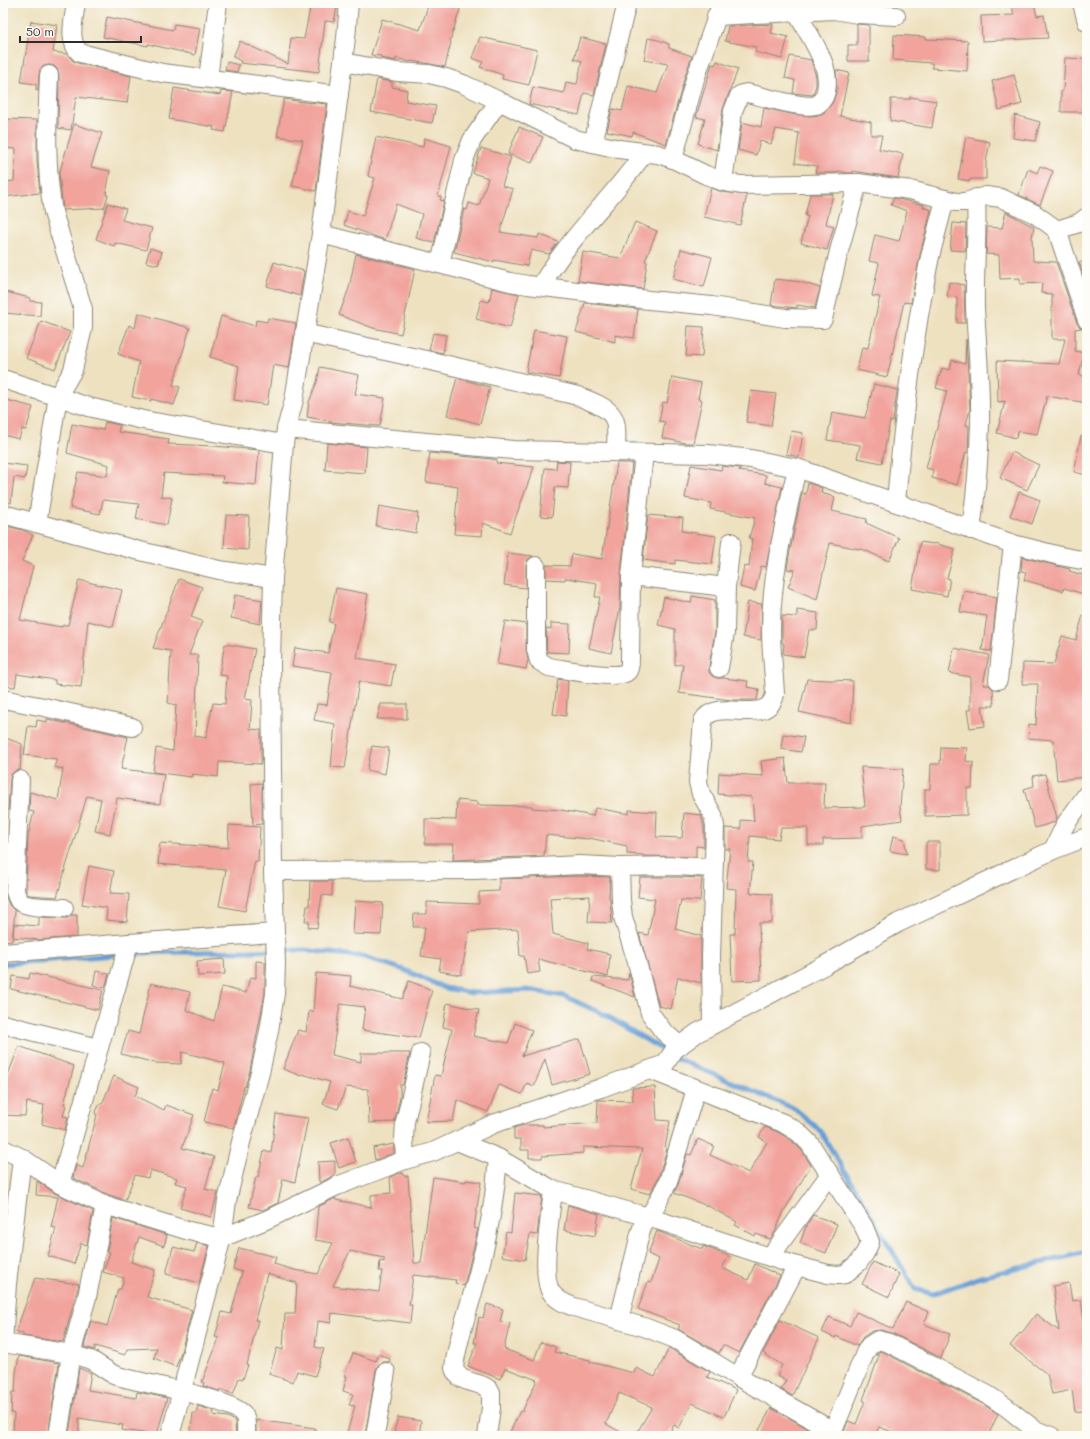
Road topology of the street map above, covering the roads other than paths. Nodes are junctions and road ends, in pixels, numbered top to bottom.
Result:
1 (76, 3) edge
2 (218, 3) edge
3 (349, 3) edge
4 (627, 3) edge
5 (1082, 3) edge
6 (719, 9) edge
7 (797, 13) junction
8 (896, 16) dead end
9 (1087, 22) edge
10 (343, 62) junction
11 (49, 75) dead end
12 (208, 78) junction
13 (338, 95) junction
14 (499, 101) junction
15 (593, 143) junction
16 (644, 153) junction
17 (673, 159) junction
18 (723, 181) junction
19 (858, 182) junction
20 (976, 198) junction
21 (945, 199) junction
22 (1087, 217) edge
23 (1057, 230) junction
24 (321, 234) junction
25 (440, 264) junction
26 (541, 286) junction
27 (1087, 320) edge
28 (304, 333) junction
29 (3, 380) edge
30 (58, 396) junction
31 (285, 436) junction
32 (616, 452) junction
33 (644, 453) junction
34 (797, 468) junction
35 (896, 502) junction
36 (3, 514) edge
37 (37, 523) junction
38 (971, 530) junction
39 (731, 542) dead end
40 (1013, 544) junction
41 (1087, 561) edge
42 (536, 566) dead end
43 (631, 576) junction
44 (273, 578) junction
45 (726, 587) junction
46 (719, 668) dead end
47 (998, 680) dead end
48 (3, 699) edge
49 (132, 727) dead end
50 (20, 780) dead end
51 (1087, 794) edge
52 (1087, 837) edge
53 (10, 839) edge
54 (1053, 850) junction
55 (620, 867) junction
56 (713, 868) junction
57 (273, 871) junction
58 (64, 908) dead end
59 (274, 934) junction
60 (129, 943) junction
61 (3, 953) edge
62 (3, 1024) edge
63 (712, 1025) junction
64 (677, 1047) junction
65 (98, 1048) junction
66 (421, 1053) dead end
67 (657, 1067) junction
68 (696, 1089) junction
69 (457, 1141) junction
70 (3, 1149) edge
71 (22, 1158) junction
72 (498, 1158) junction
73 (405, 1160) junction
74 (830, 1174) junction
75 (60, 1184) junction
76 (553, 1190) junction
77 (105, 1204) junction
78 (648, 1217) junction
79 (222, 1237) junction
80 (770, 1257) junction
81 (797, 1266) junction
82 (619, 1320) junction
83 (3, 1343) edge
84 (71, 1354) junction
85 (386, 1372) dead end
86 (738, 1377) junction
87 (181, 1392) junction
88 (832, 1433) edge
89 (1033, 1433) edge
90 (58, 1436) edge
91 (170, 1436) edge
92 (246, 1436) edge
93 (375, 1436) edge
94 (487, 1436) edge
95 (1051, 1436) edge

1 - 12 street
2 - 12 street
3 - 10 street
4 - 15 street
5 - 9 street
6 - 7 street
6 - 17 street
7 - 8 street
7 - 18 street
10 - 13 street
10 - 14 street
11 - 30 street
12 - 13 street
13 - 24 street
14 - 15 street
14 - 25 street
15 - 16 street
16 - 17 street
16 - 26 street
17 - 18 street
18 - 19 street
19 - 21 street
19 - 26 street
20 - 21 street
20 - 23 street
20 - 38 street
21 - 35 street
22 - 23 street
23 - 27 street
24 - 25 street
24 - 28 street
25 - 26 street
28 - 31 street
28 - 32 street
29 - 30 street
30 - 31 street
30 - 37 street
31 - 32 street
31 - 44 street
32 - 33 street
33 - 34 street
33 - 43 street
34 - 35 street
34 - 56 street
35 - 38 street
36 - 37 street
37 - 44 street
38 - 40 street
39 - 45 street
40 - 41 street
40 - 47 street
42 - 43 street
43 - 45 street
44 - 57 street
45 - 46 street
48 - 49 street
50 - 53 street
51 - 54 street
52 - 54 street
53 - 58 street
54 - 63 street
55 - 56 street
55 - 57 street
55 - 64 street
56 - 63 street
57 - 59 street
59 - 60 street
59 - 79 street
60 - 61 street
60 - 65 street
62 - 65 street
63 - 64 street
64 - 67 street
65 - 75 street
66 - 73 street
67 - 68 street
67 - 69 street
68 - 74 street
68 - 78 street
69 - 72 street
69 - 73 street
70 - 71 street
71 - 75 street
71 - 83 street
72 - 76 street
72 - 94 street
73 - 79 street
74 - 80 street
74 - 81 street
75 - 77 street
76 - 78 street
76 - 82 street
77 - 79 street
77 - 84 street
78 - 80 street
78 - 82 street
79 - 87 street
80 - 81 street
81 - 86 street
82 - 86 street
83 - 84 street
84 - 87 street
84 - 90 street
85 - 93 street
86 - 88 street
87 - 91 street
87 - 92 street
88 - 89 street
89 - 95 street

